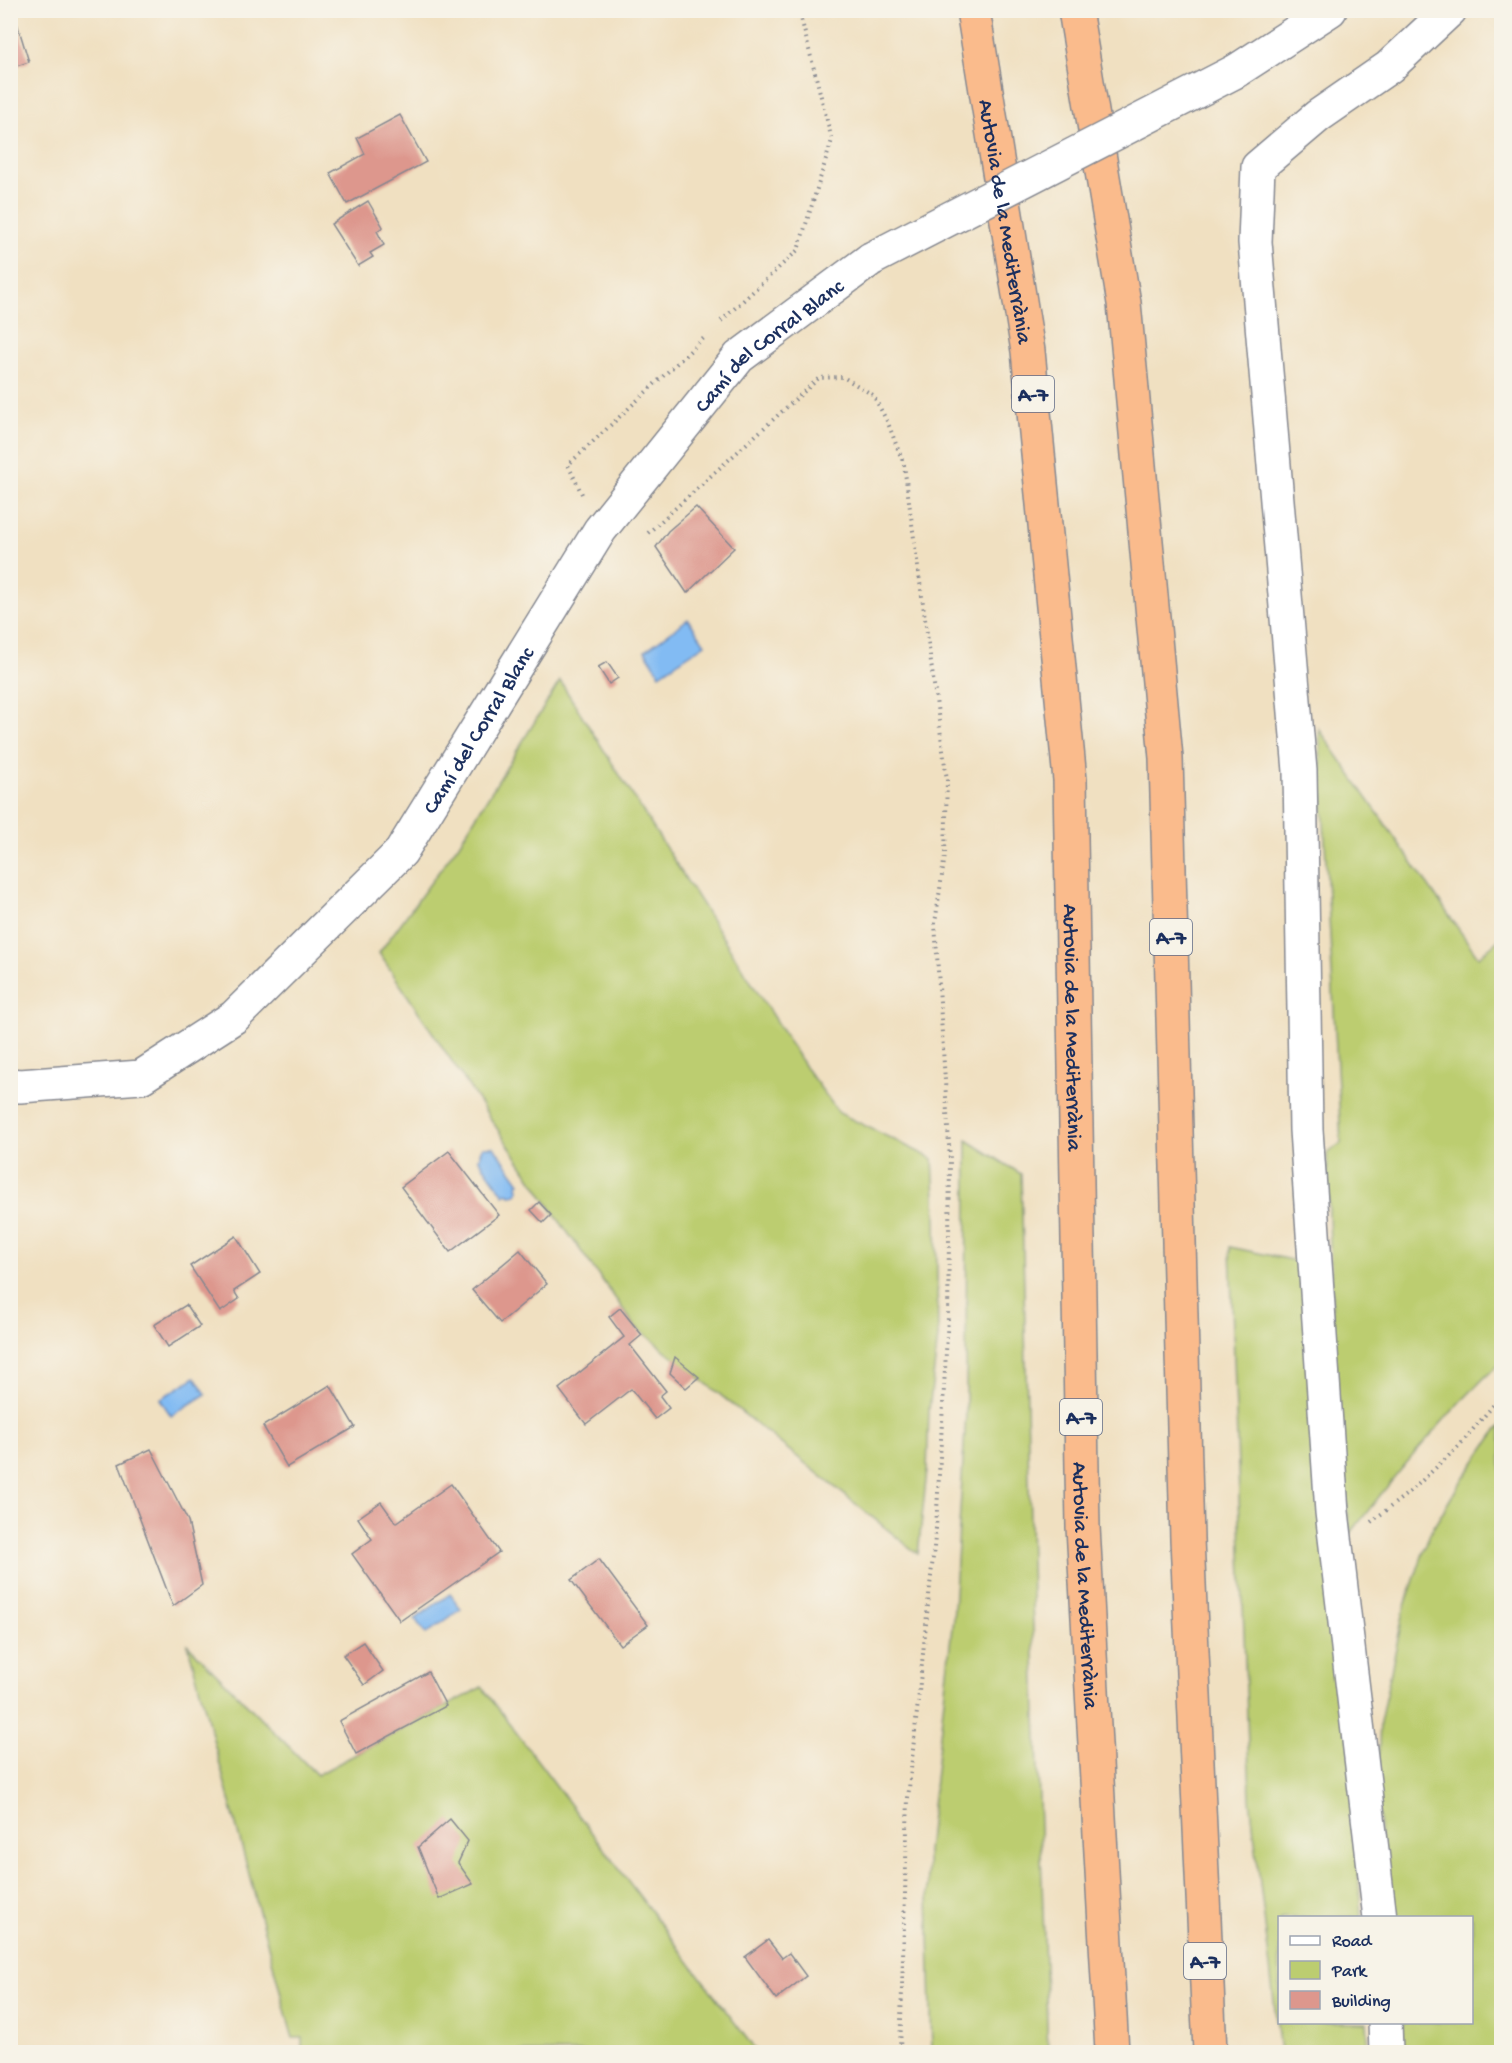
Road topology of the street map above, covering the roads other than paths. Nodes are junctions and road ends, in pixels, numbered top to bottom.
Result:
1 (973, 10) edge
2 (1075, 10) edge
3 (1330, 10) edge
4 (1450, 10) edge
5 (10, 1085) edge
6 (1380, 1916) edge
7 (1385, 2024) edge
8 (1112, 2052) edge
9 (1210, 2052) edge
10 (1386, 2052) edge

1 - 8 highway, Autovia de la Mediterrània / A-7
2 - 9 highway, A-7
3 - 5 street, Camí del Corral Blanc, bridge
4 - 6 street
7 - 10 street

